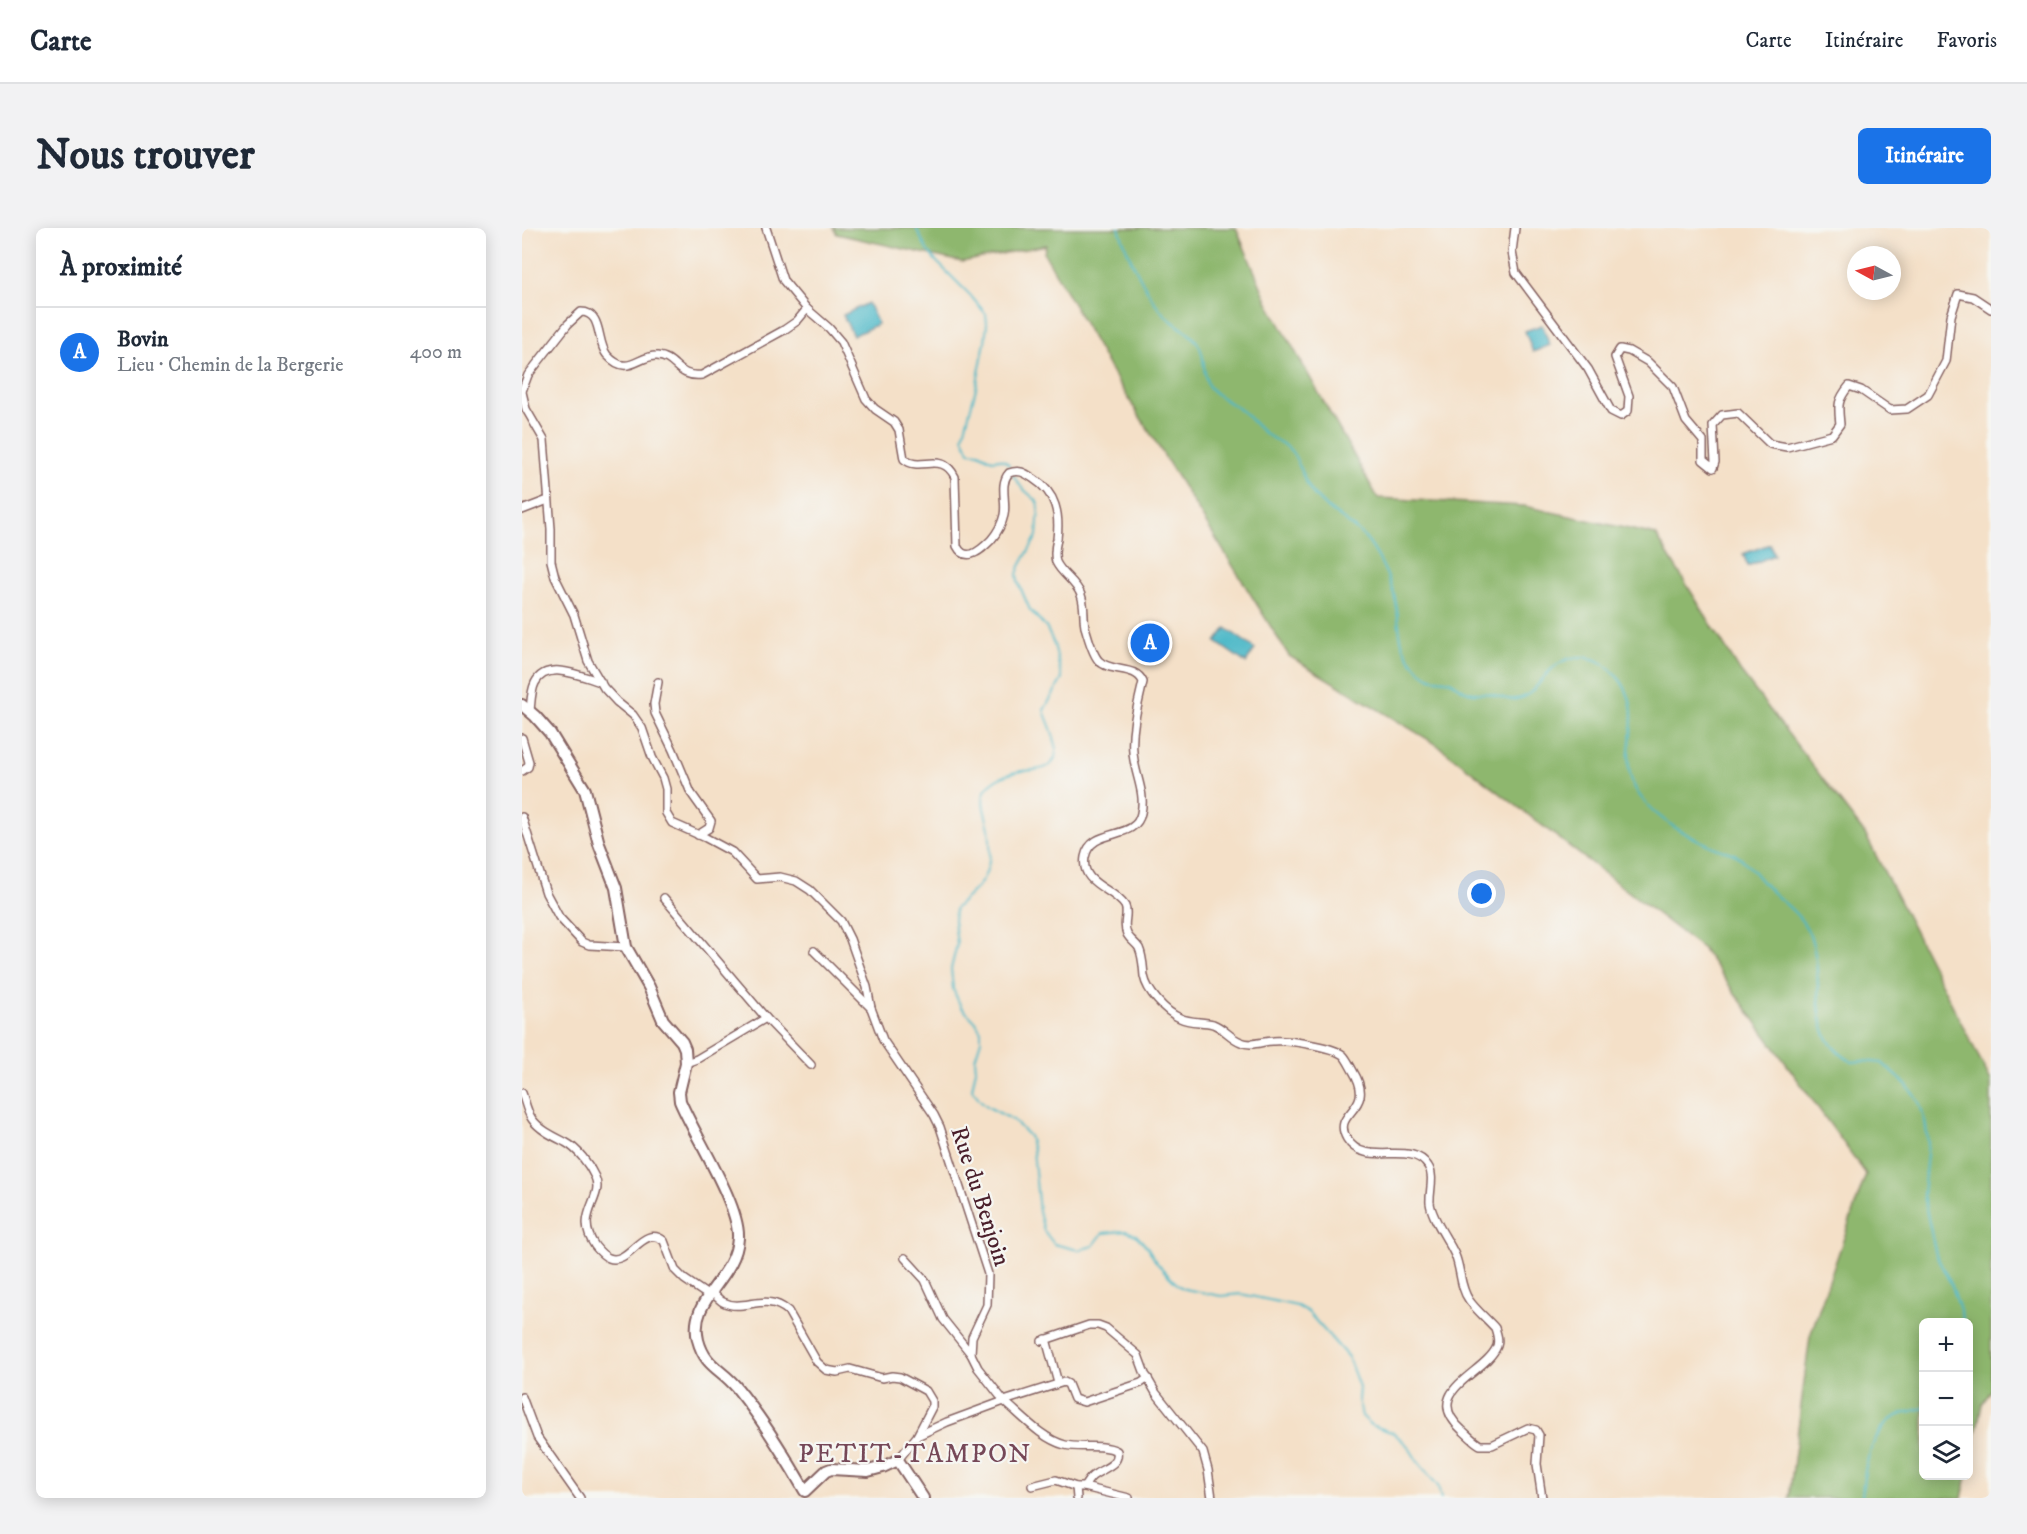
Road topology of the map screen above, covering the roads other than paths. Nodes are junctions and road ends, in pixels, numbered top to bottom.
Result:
1 (766, 228) edge
2 (1515, 228) edge
3 (807, 309) junction
4 (1991, 309) edge
5 (522, 392) edge
6 (548, 500) junction
7 (522, 510) edge
8 (601, 682) junction
9 (658, 682) dead end
10 (526, 708) edge
11 (522, 738) edge
12 (522, 771) edge
13 (522, 817) edge
14 (698, 835) junction
15 (664, 898) dead end
16 (626, 947) junction
17 (814, 951) dead end
18 (871, 1008) junction
19 (766, 1018) junction
20 (686, 1063) junction
21 (811, 1065) dead end
22 (522, 1093) edge
23 (905, 1258) dead end
24 (710, 1294) junction
25 (971, 1354) junction
26 (1148, 1378) junction
27 (1058, 1383) junction
28 (522, 1397) edge
29 (1004, 1401) junction
30 (917, 1436) junction
31 (898, 1460) junction
32 (1032, 1486) dead end
33 (1080, 1487) junction
34 (806, 1495) edge
35 (580, 1498) edge
36 (923, 1498) edge
37 (1077, 1498) edge
38 (1129, 1498) edge
39 (1212, 1498) edge
40 (1542, 1498) edge

1 - 3 street
2 - 4 street
3 - 5 street
3 - 40 street
5 - 6 street, Rue du Benjoin
6 - 7 street
6 - 8 street, Rue du Benjoin
8 - 10 street
8 - 14 street, Rue du Benjoin
9 - 14 street
10 - 16 street
11 - 12 street
13 - 16 street
14 - 18 street, Rue du Benjoin
15 - 19 street
16 - 20 street
17 - 18 street, Rue du Benjoin
18 - 25 street, Rue du Benjoin
19 - 20 street
19 - 21 street
20 - 24 street
22 - 24 street
23 - 25 street
24 - 30 street
24 - 34 street
25 - 29 street
26 - 27 street
26 - 27 street
26 - 39 street
27 - 29 street
28 - 35 street
29 - 30 street
29 - 33 street
30 - 31 street
31 - 34 street
31 - 36 street
32 - 33 street
33 - 37 street
33 - 38 street

